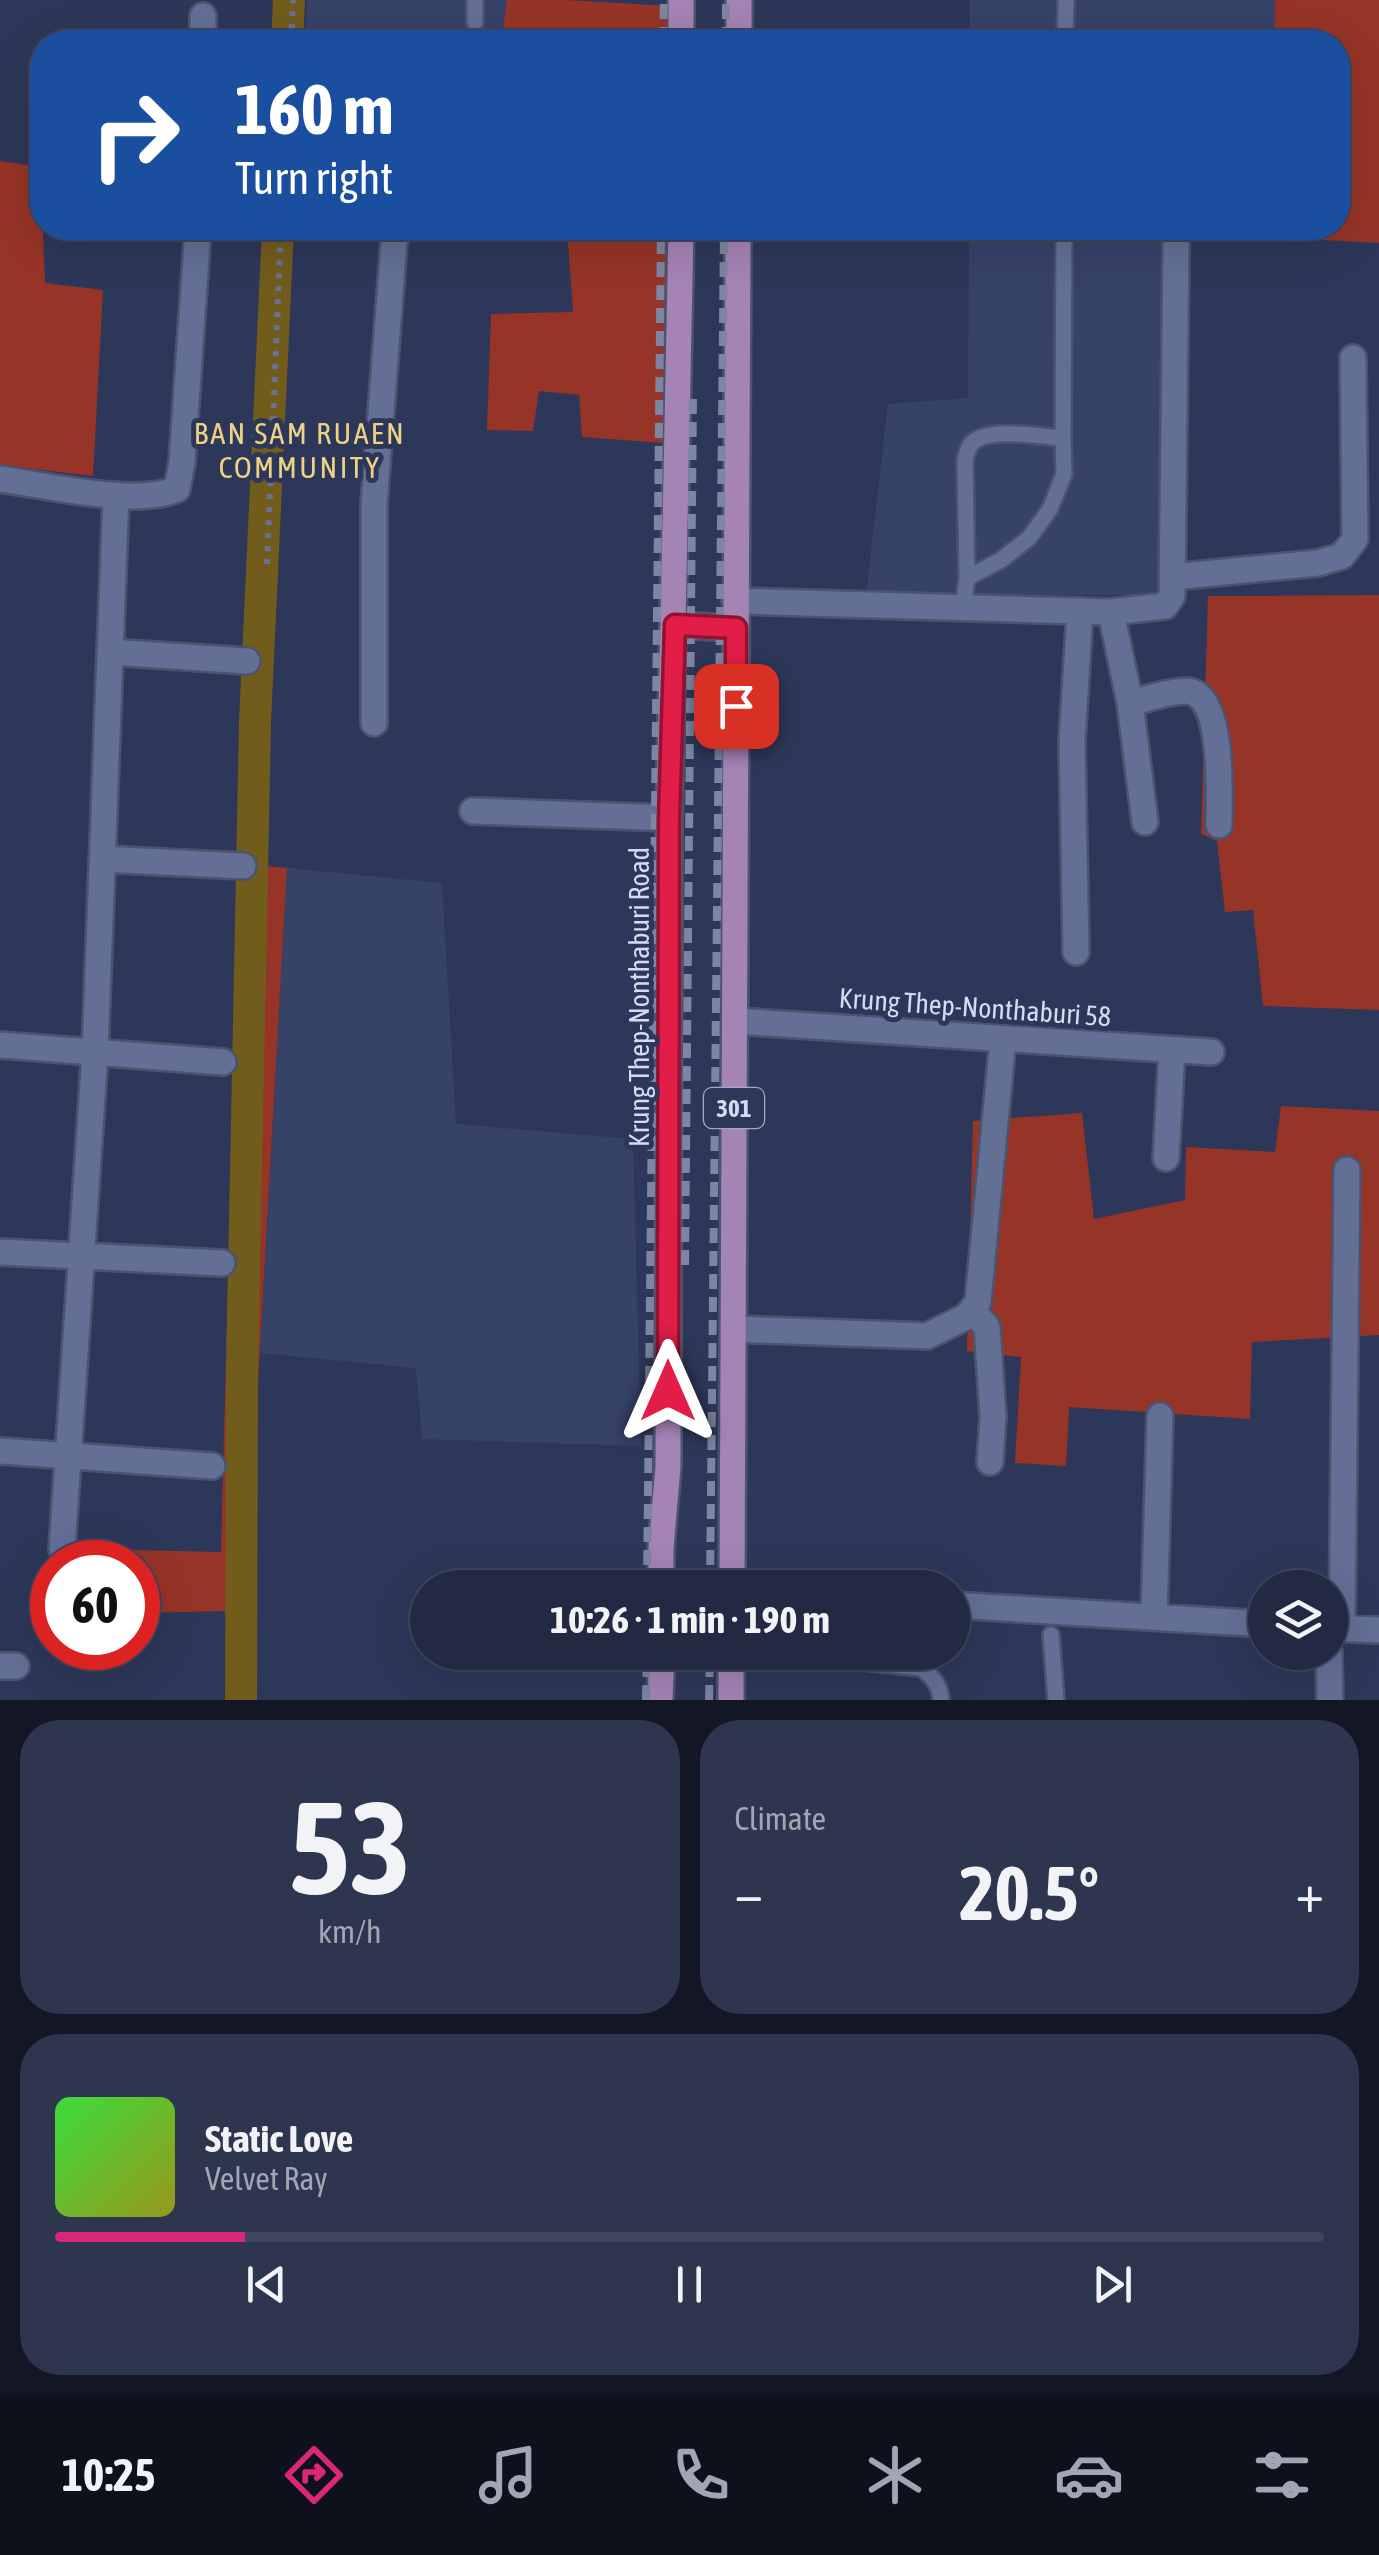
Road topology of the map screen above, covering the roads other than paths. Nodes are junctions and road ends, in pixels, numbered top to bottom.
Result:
1 (475, 0) edge
2 (681, 0) edge
3 (739, 0) edge
4 (1066, 0) edge
5 (203, 16) dead end
6 (475, 22) dead end
7 (203, 30) edge
8 (681, 30) edge
9 (739, 30) edge
10 (1066, 30) edge
11 (197, 240) edge
12 (394, 240) edge
13 (681, 240) edge
14 (738, 240) edge
15 (1064, 240) edge
16 (1176, 242) dead end
17 (1353, 358) dead end
18 (1062, 438) junction
19 (0, 479) edge
20 (116, 495) junction
21 (1172, 576) junction
22 (966, 578) junction
23 (735, 601) junction
24 (963, 607) junction
25 (1080, 611) junction
26 (1111, 612) junction
27 (675, 625) junction
28 (736, 628) junction
29 (110, 652) junction
30 (247, 661) dead end
31 (1130, 703) junction
32 (374, 723) dead end
33 (473, 812) dead end
34 (669, 818) junction
35 (1145, 822) dead end
36 (1219, 825) dead end
37 (102, 859) junction
38 (242, 866) dead end
39 (1076, 952) dead end
40 (734, 1021) junction
41 (1004, 1039) junction
42 (0, 1045) edge
43 (1172, 1050) junction
44 (95, 1052) junction
45 (1211, 1052) dead end
46 (223, 1062) dead end
47 (1166, 1158) dead end
48 (1347, 1170) dead end
49 (0, 1252) edge
50 (82, 1256) junction
51 (222, 1263) dead end
52 (972, 1310) junction
53 (733, 1329) junction
54 (1160, 1416) dead end
55 (0, 1451) edge
56 (68, 1456) junction
57 (990, 1462) dead end
58 (212, 1466) dead end
59 (63, 1540) edge
60 (662, 1570) edge
61 (732, 1570) edge
62 (1337, 1570) edge
63 (970, 1606) edge
64 (1154, 1618) junction
65 (1248, 1623) edge
66 (1348, 1629) edge
67 (1379, 1630) edge
68 (1050, 1636) dead end
69 (661, 1670) edge
70 (732, 1670) edge
71 (924, 1670) edge
72 (1330, 1670) edge
73 (660, 1700) edge
74 (732, 1700) edge
75 (941, 1700) edge
76 (1056, 1700) edge
77 (1330, 1700) edge

1 - 6 lane
2 - 8 main road
3 - 9 main road
4 - 10 lane
5 - 7 street
11 - 20 street
12 - 32 street
13 - 27 main road, Krung Thep-Nonthaburi Road / 301
14 - 23 main road, 301
15 - 18 lane
16 - 21 street
17 - 21 street
18 - 22 lane
18 - 22 lane
19 - 20 street
20 - 29 street
21 - 26 street
22 - 24 lane
23 - 24 street
23 - 28 main road, 301
24 - 25 street
25 - 26 street
25 - 39 street
26 - 31 street
27 - 28 main road
27 - 34 main road, Krung Thep-Nonthaburi Road / 301
28 - 40 main road, 301
29 - 30 street
29 - 37 street
31 - 35 street
31 - 36 street
33 - 34 street
34 - 60 main road, Krung Thep-Nonthaburi Road / 301
37 - 38 street
37 - 44 street
40 - 41 street, Krung Thep-Nonthaburi 58
40 - 53 main road, 301
41 - 43 street, Krung Thep-Nonthaburi 58
41 - 52 street
42 - 44 street
43 - 45 street, Krung Thep-Nonthaburi 58
43 - 47 street
44 - 46 street
44 - 50 street
48 - 62 street
49 - 50 street
50 - 51 street
50 - 56 street
52 - 53 street
52 - 57 street
53 - 61 main road, 301
54 - 64 street
55 - 56 street
56 - 58 street
56 - 59 street
63 - 64 street
64 - 65 street
66 - 67 street
68 - 76 lane
69 - 73 main road
70 - 74 main road
71 - 75 lane
72 - 77 street

